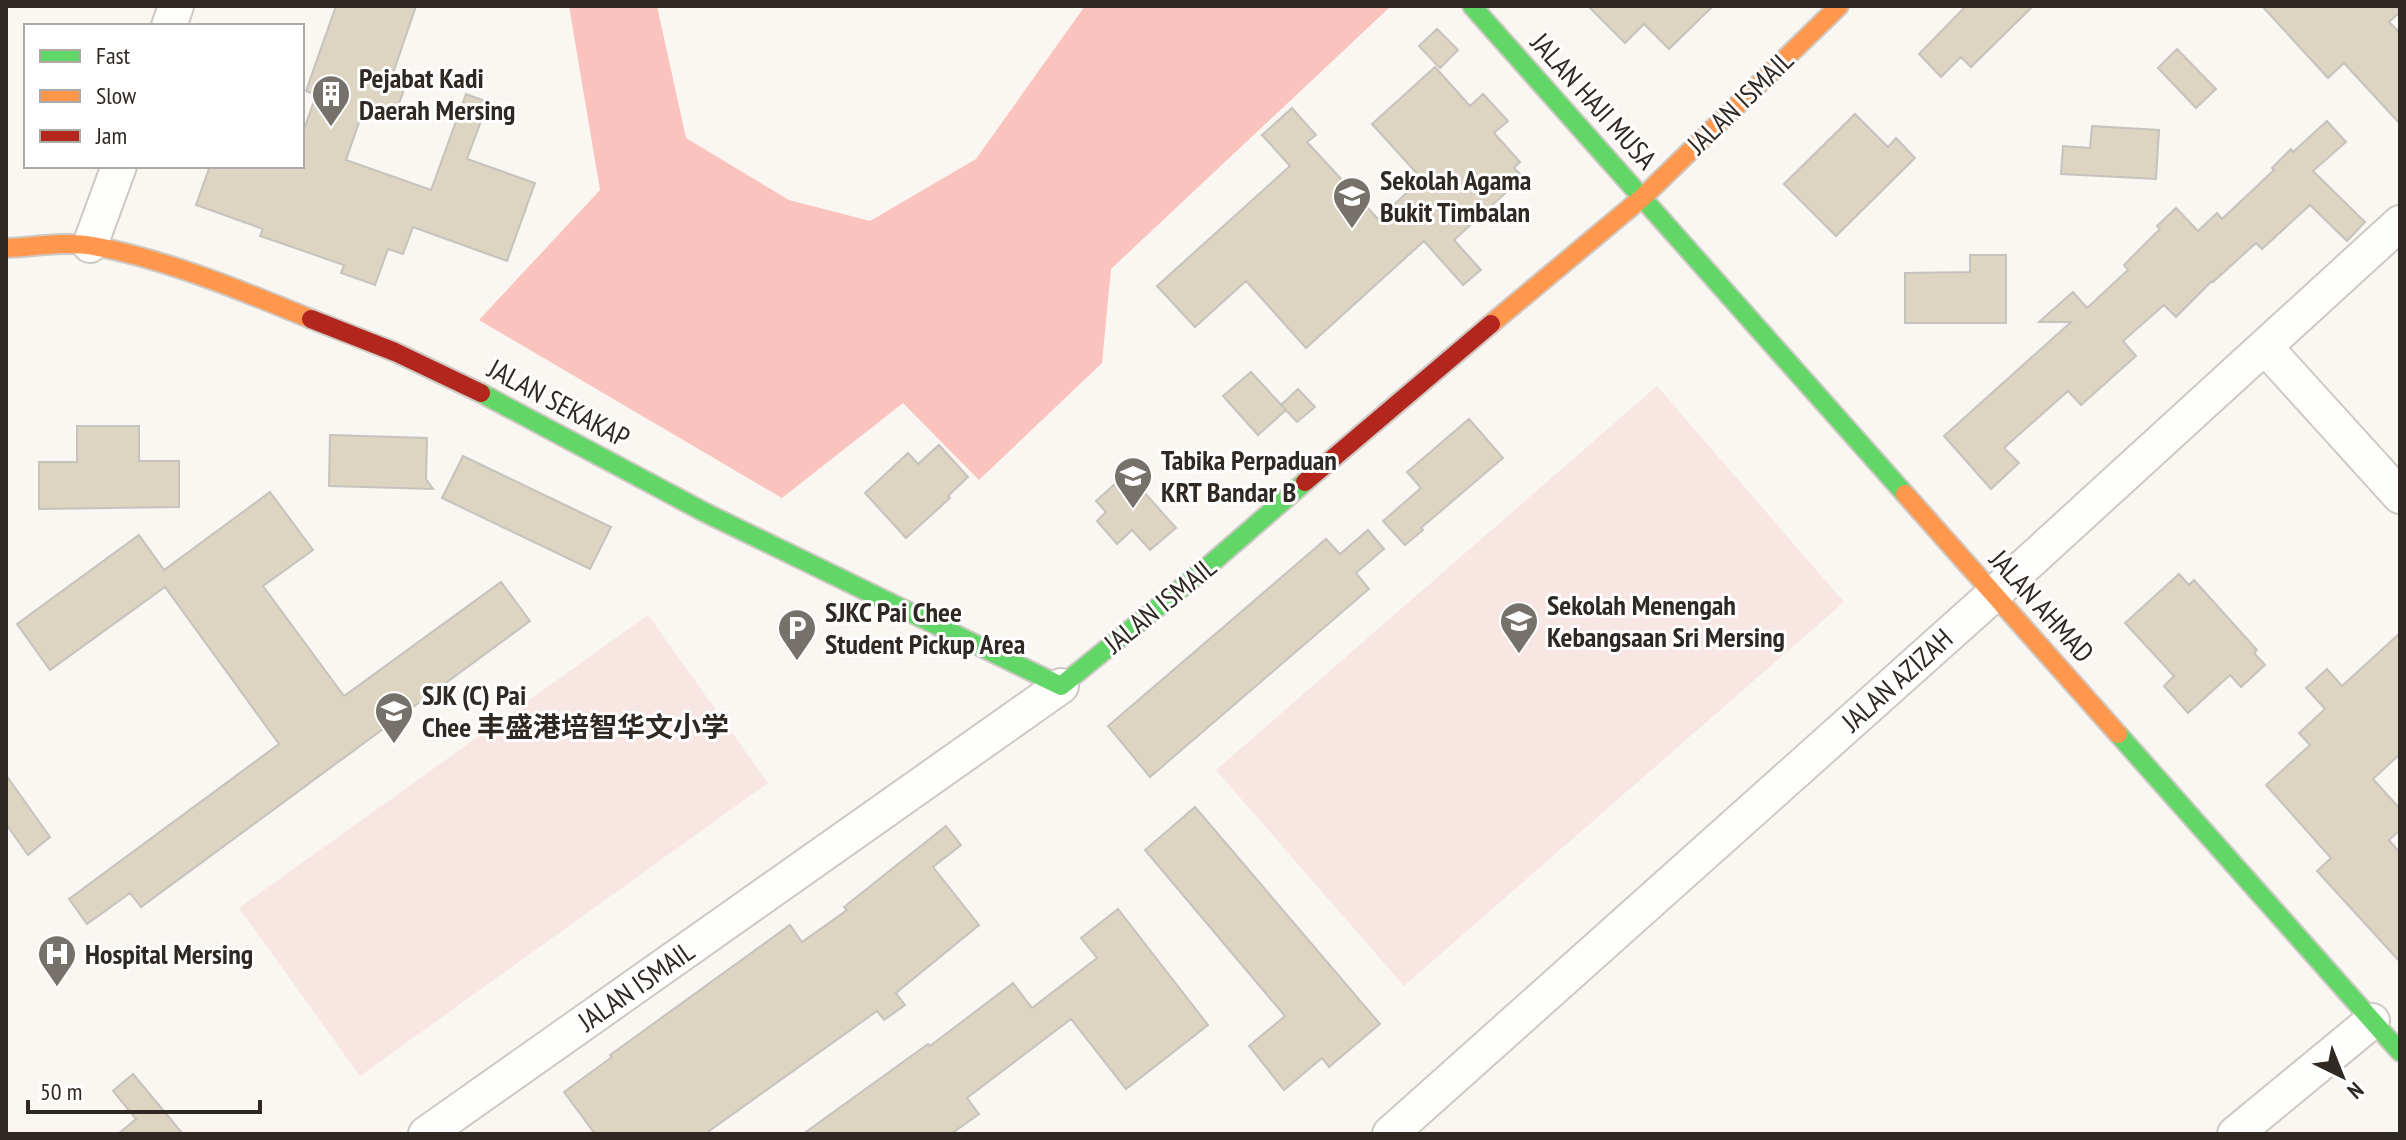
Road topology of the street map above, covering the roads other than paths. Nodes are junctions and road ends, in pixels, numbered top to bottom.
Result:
1 (1472, 6) edge
2 (1839, 6) edge
3 (118, 168) edge
4 (1643, 197) junction
5 (2400, 223) edge
6 (90, 245) junction
7 (6, 248) edge
8 (2265, 347) junction
9 (2400, 496) edge
10 (1994, 594) junction
11 (1061, 686) junction
12 (2372, 1021) junction
13 (2400, 1052) edge
14 (426, 1134) edge
15 (1390, 1134) edge
16 (2235, 1134) edge

1 - 4 street, JALAN HAJI MUSA
2 - 4 street, JALAN ISMAIL
3 - 6 street
4 - 10 street, JALAN AHMAD
4 - 11 street, JALAN ISMAIL
5 - 8 street, JALAN AZIZAH
6 - 7 street, JALAN SEKAKAP
6 - 11 street, JALAN SEKAKAP
8 - 9 street
8 - 10 street, JALAN AZIZAH
10 - 12 street, JALAN AHMAD
10 - 15 street, JALAN AZIZAH
11 - 14 street, JALAN ISMAIL
12 - 13 street, JALAN AHMAD
12 - 16 street

